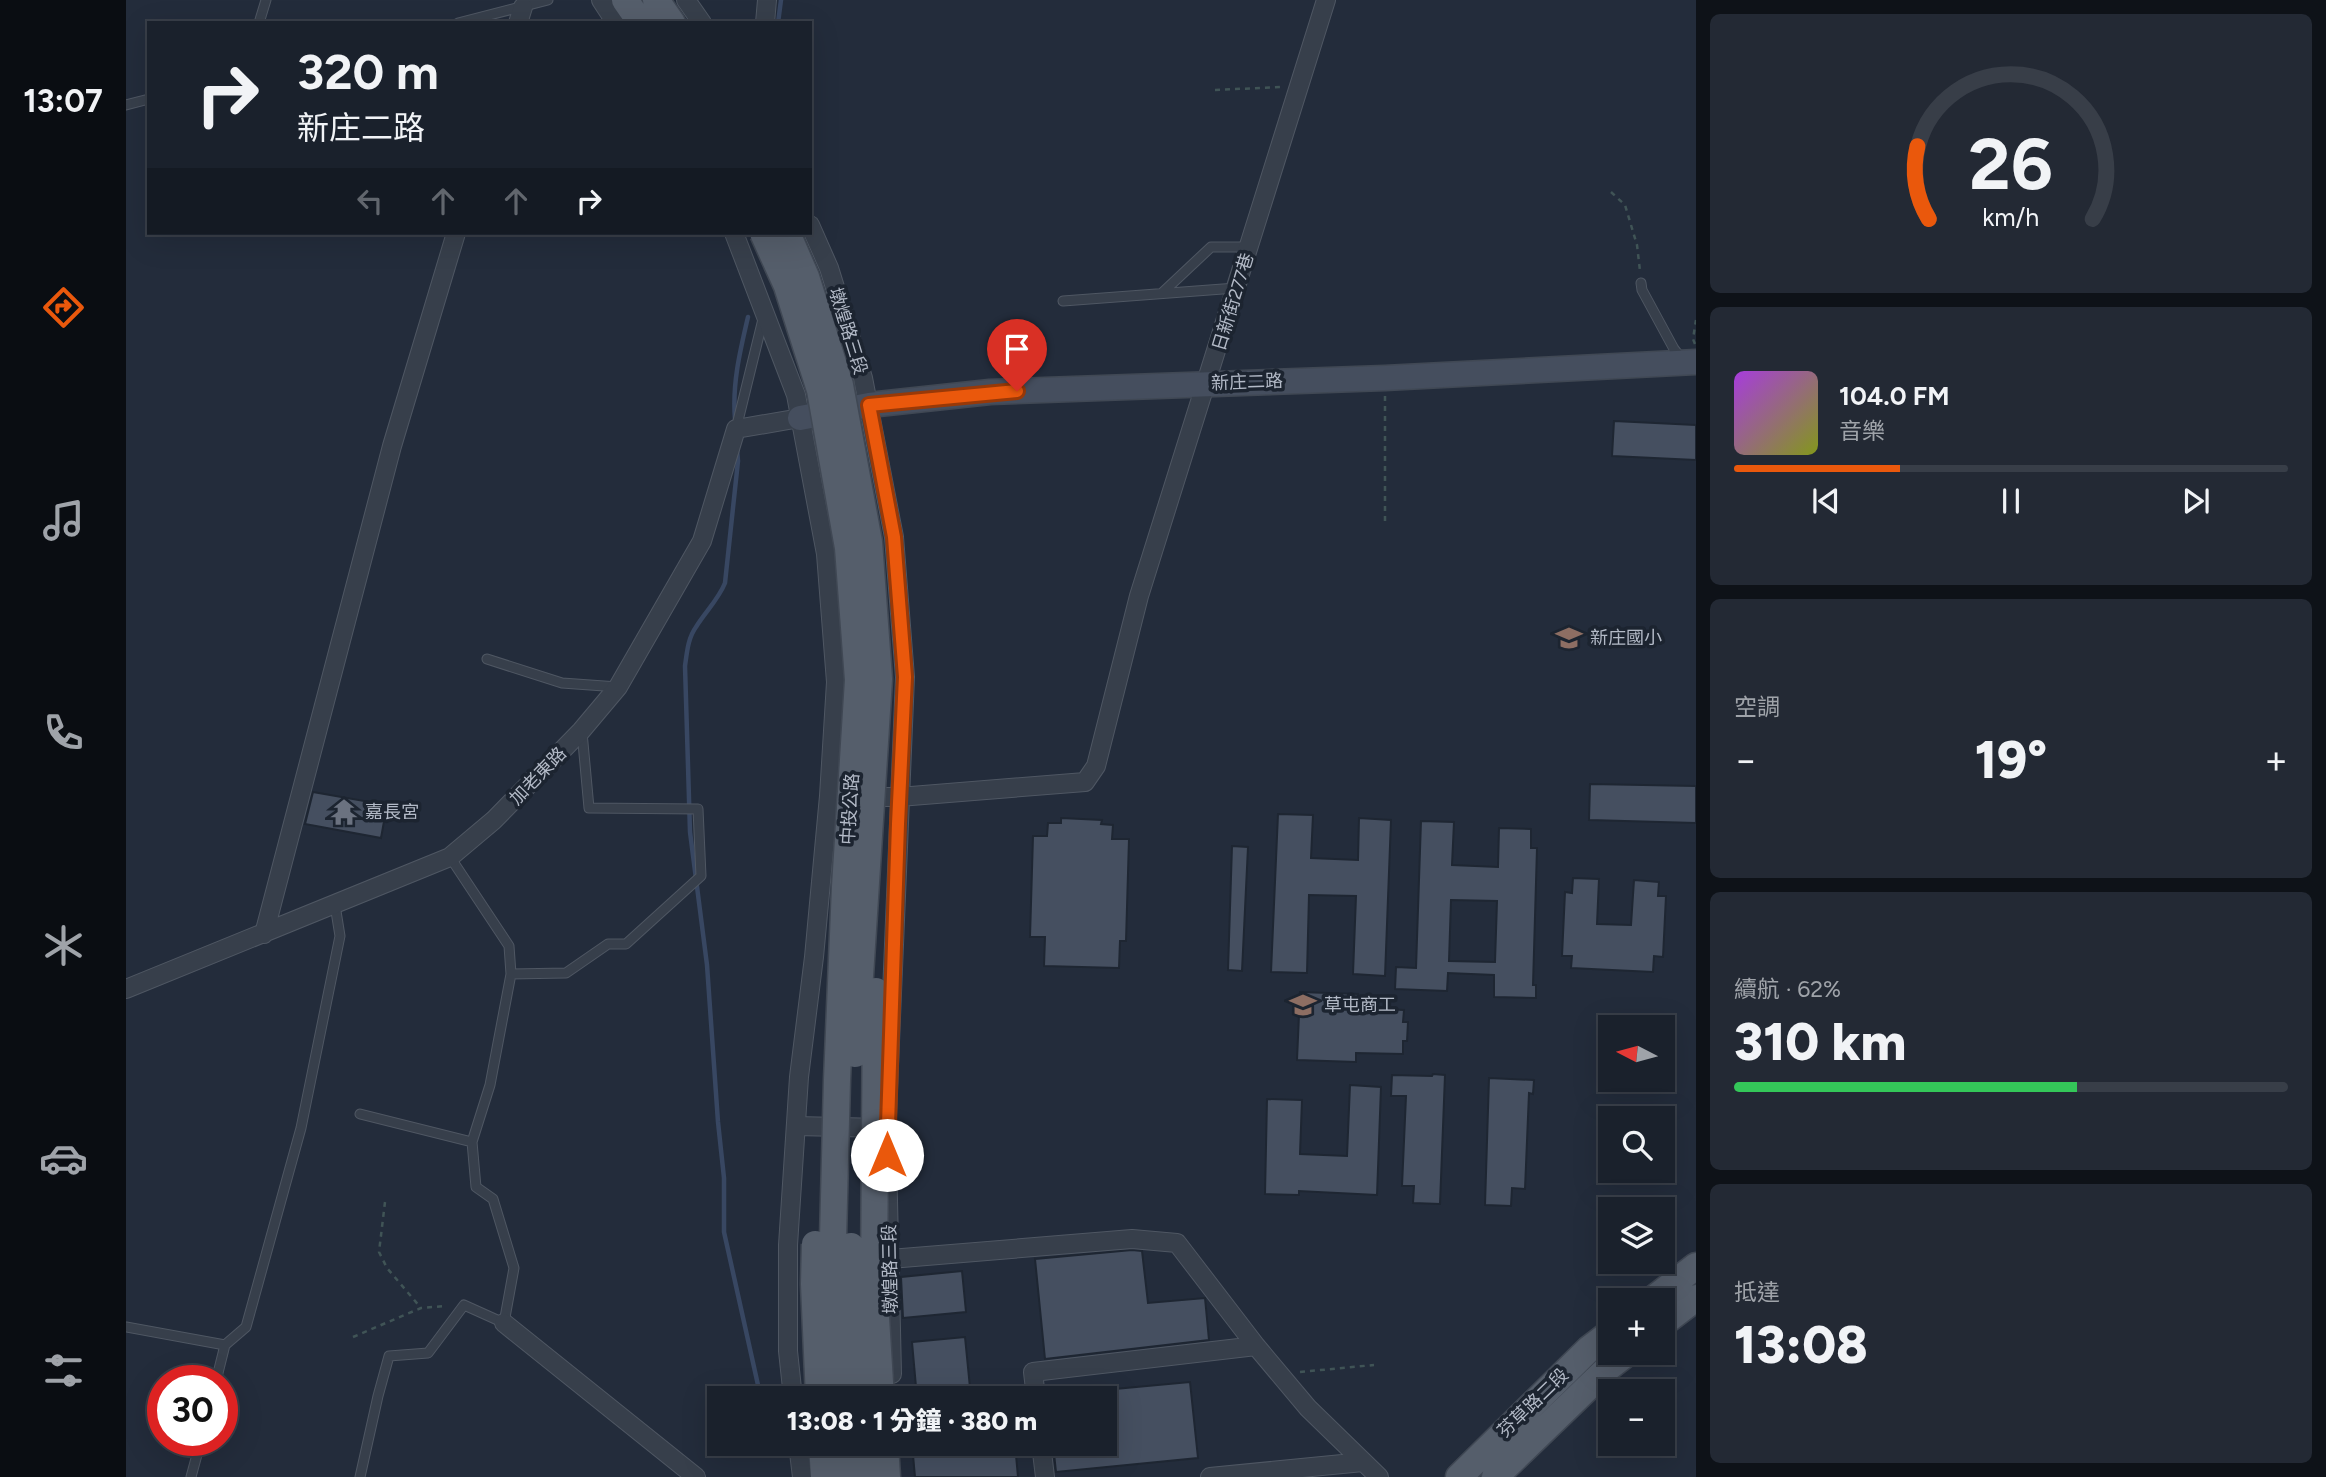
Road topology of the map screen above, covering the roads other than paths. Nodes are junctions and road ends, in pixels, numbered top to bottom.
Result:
1 (266, 0) edge
2 (548, 0) edge
3 (601, 0) edge
4 (625, 0) edge
5 (656, 0) edge
6 (686, 0) edge
7 (767, 0) edge
8 (1326, 0) edge
9 (520, 15) edge
10 (260, 21) edge
11 (474, 21) edge
12 (615, 21) edge
13 (640, 21) edge
14 (671, 21) edge
15 (701, 21) edge
16 (765, 21) edge
17 (147, 100) edge
18 (126, 105) edge
19 (812, 230) edge
20 (455, 235) edge
21 (735, 235) edge
22 (762, 235) edge
23 (763, 235) edge
24 (788, 235) edge
25 (1250, 247) junction
26 (754, 283) junction
27 (1641, 283) road end
28 (1237, 288) junction
29 (1161, 293) junction
30 (1063, 301) dead end
31 (765, 310) junction
32 (1692, 357) edge
33 (1208, 384) junction
34 (869, 405) junction
35 (800, 418) junction
36 (736, 429) junction
37 (487, 659) dead end
38 (618, 687) junction
39 (582, 731) junction
40 (829, 796) junction
41 (899, 797) junction
42 (450, 857) junction
43 (856, 885) junction
44 (335, 905) junction
45 (264, 934) junction
46 (511, 974) junction
47 (126, 989) edge
48 (360, 1114) dead end
49 (796, 1126) junction
50 (887, 1129) junction
51 (472, 1142) junction
52 (890, 1259) junction
53 (1696, 1266) edge
54 (1668, 1288) edge
55 (1694, 1295) edge
56 (1675, 1312) edge
57 (504, 1323) junction
58 (126, 1327) edge
59 (1598, 1342) edge
60 (225, 1345) junction
61 (1256, 1346) junction
62 (220, 1365) edge
63 (1612, 1365) edge
64 (792, 1386) edge
65 (819, 1386) edge
66 (840, 1386) edge
67 (860, 1386) edge
68 (880, 1386) edge
69 (892, 1386) edge
70 (1035, 1386) edge
71 (197, 1456) edge
72 (799, 1456) edge
73 (823, 1456) edge
74 (846, 1456) edge
75 (866, 1456) edge
76 (885, 1456) edge
77 (895, 1456) edge
78 (1042, 1456) edge
79 (1363, 1462) junction
80 (191, 1477) edge
81 (360, 1477) edge
82 (696, 1477) edge
83 (802, 1477) edge
84 (824, 1477) edge
85 (848, 1477) edge
86 (868, 1477) edge
87 (887, 1477) edge
88 (897, 1477) edge
89 (1045, 1477) edge
90 (1210, 1477) edge
91 (1379, 1477) edge
92 (1459, 1477) edge
93 (1495, 1477) edge

1 - 10 lane
2 - 9 lane
3 - 12 street
4 - 13 main road
5 - 14 main road
6 - 15 street
7 - 16 street
8 - 25 street, 日新街277巷
9 - 11 lane
17 - 18 lane
19 - 34 street, 墩煌路三段
20 - 45 street
21 - 26 street
22 - 26 street
23 - 43 main road, 中投公路, bridge
24 - 43 main road, 中投公路, bridge
25 - 28 street, 日新街277巷
25 - 29 lane
26 - 31 street
27 - 32 lane
28 - 29 lane
28 - 33 street, 日新街277巷
29 - 30 lane
31 - 35 street
31 - 36 lane
32 - 33 street, 新庄二路
33 - 34 street, 新庄二路
33 - 41 street, 日新街277巷
34 - 35 street, 新庄二路
34 - 41 street, 墩煌路三段
35 - 36 street
35 - 40 street
36 - 38 street, 加老東路
37 - 38 lane
38 - 39 street, 加老東路
39 - 42 street, 加老東路
39 - 46 lane
40 - 41 street
40 - 49 street
41 - 50 street, 墩煌路三段
42 - 44 street, 加老東路
42 - 46 lane
43 - 65 main road, bridge
43 - 66 main road, 中投公路, bridge
43 - 67 main road, 中投公路, bridge
43 - 68 main road, bridge
44 - 45 street, 加老東路
44 - 60 lane
45 - 47 street, 加老東路
46 - 51 lane
48 - 51 lane
49 - 50 street
49 - 64 street
50 - 52 street, 墩煌路三段
51 - 57 lane
52 - 61 street
52 - 69 street, 墩煌路三段
53 - 54 main road
55 - 56 main road
57 - 81 lane
57 - 82 street
58 - 60 lane
59 - 92 main road, 芬草路二段
60 - 62 lane
61 - 70 street
61 - 79 street
63 - 93 main road, 芬草路二段
71 - 80 lane
72 - 83 street
73 - 84 main road
74 - 85 main road
75 - 86 main road
76 - 87 main road
77 - 88 street
78 - 89 street
79 - 90 street
79 - 91 street

